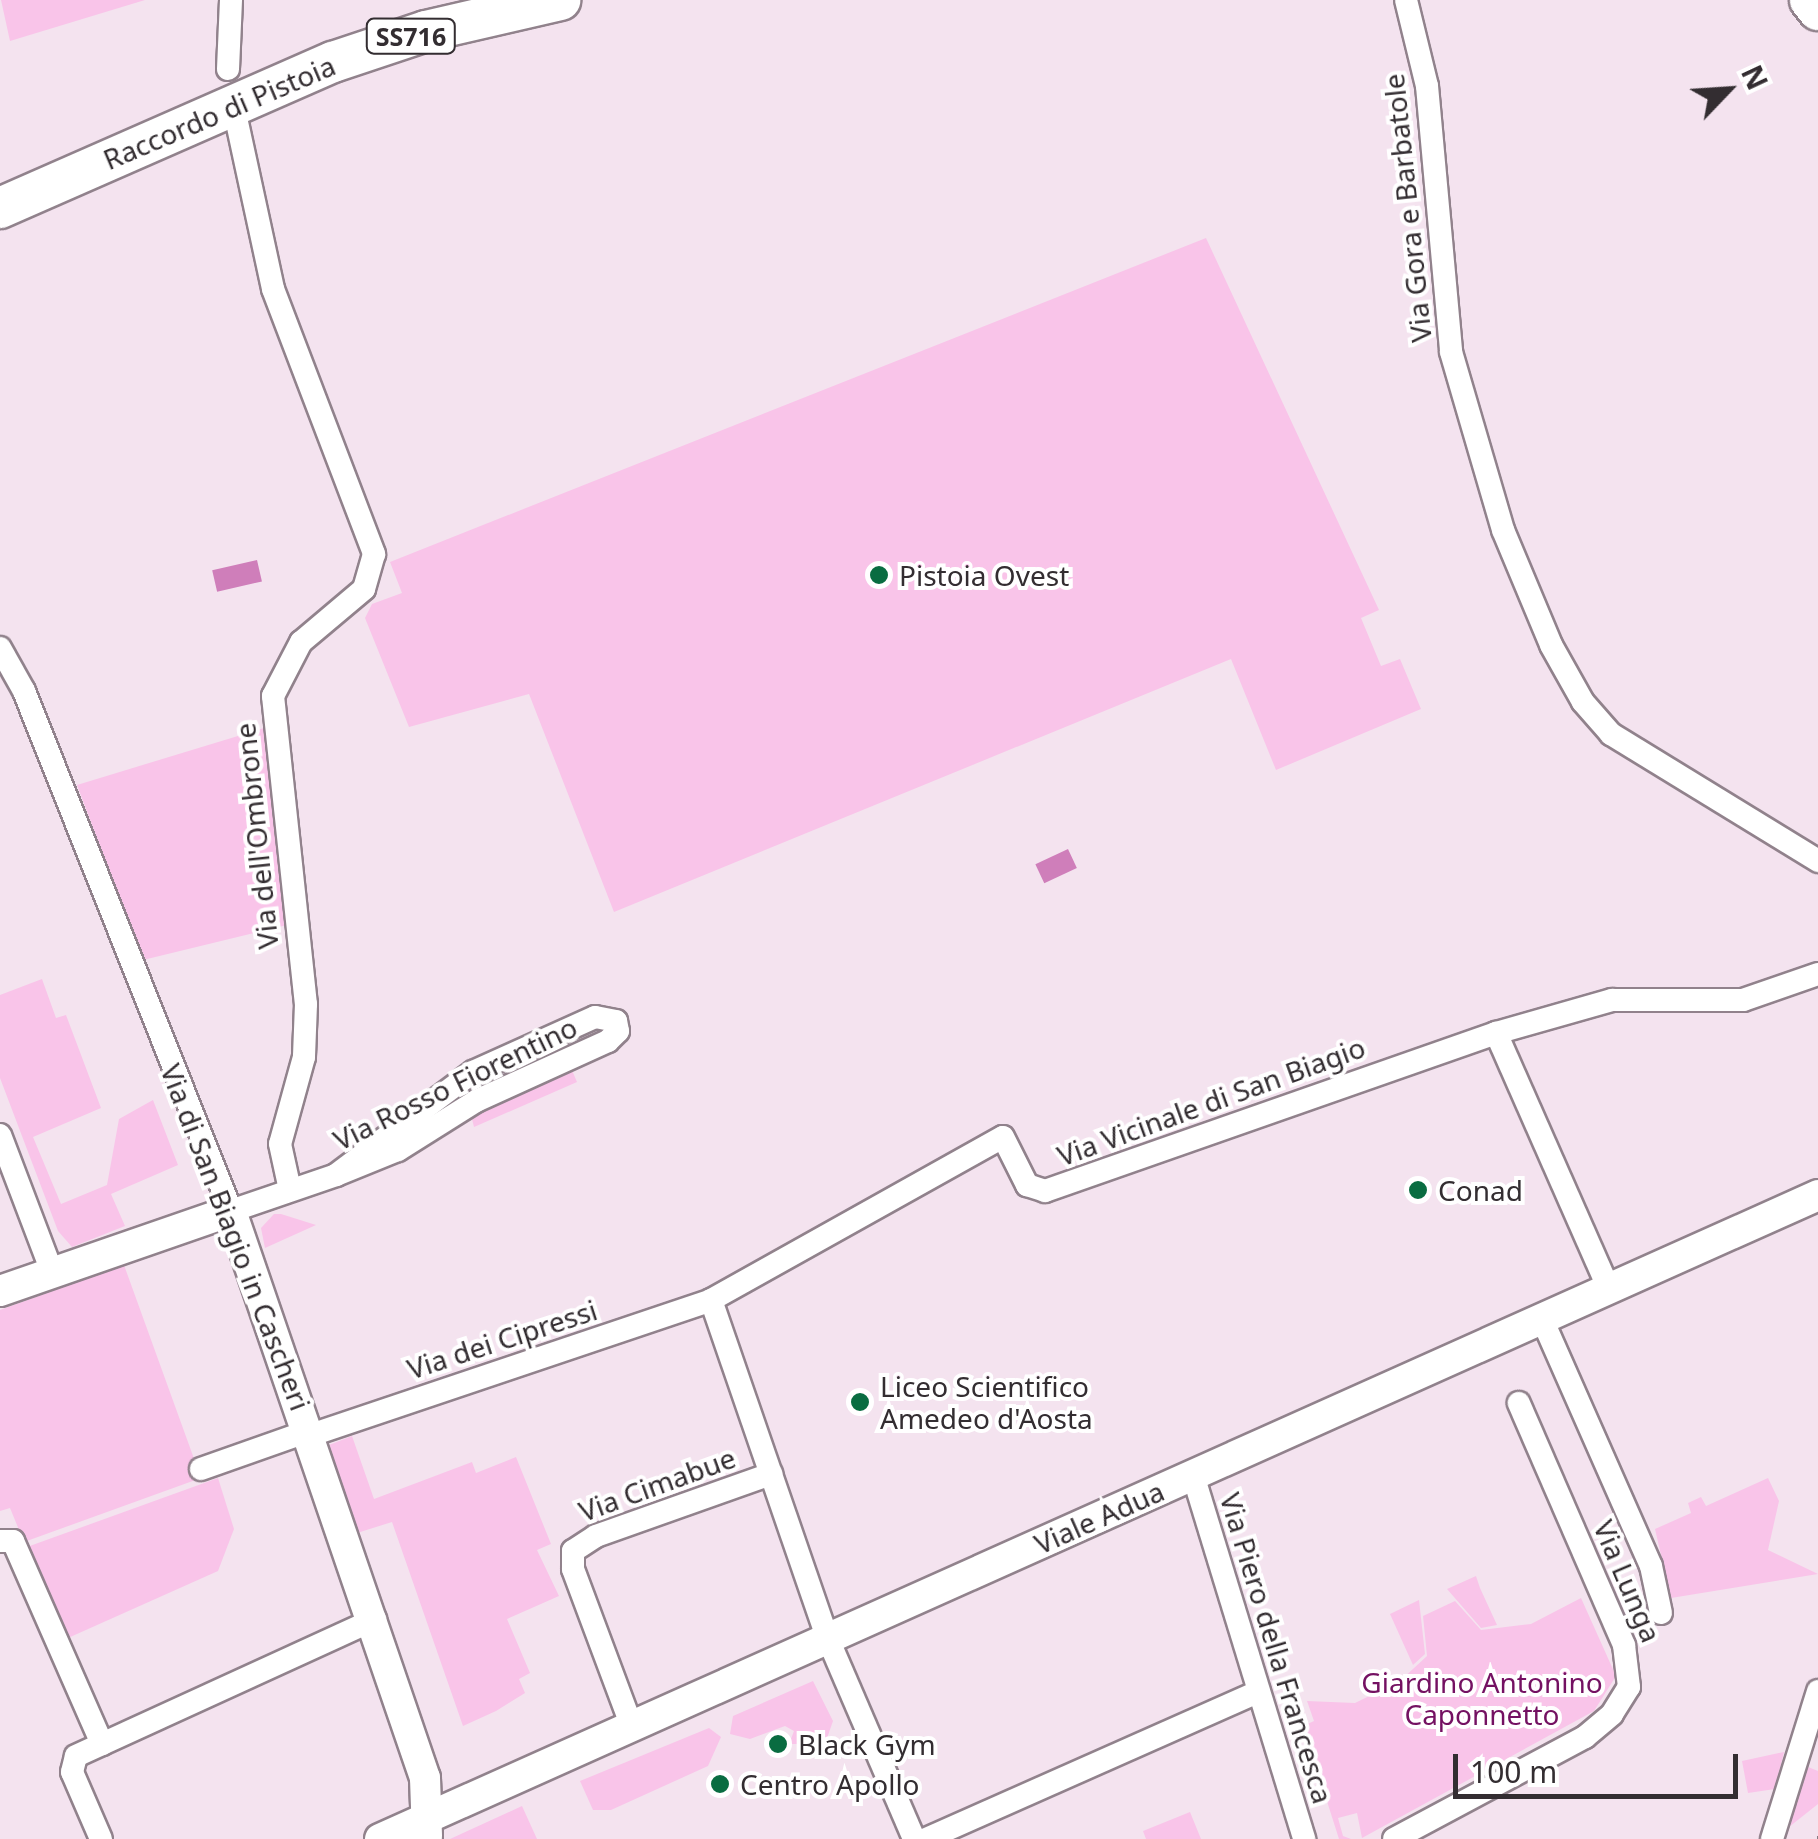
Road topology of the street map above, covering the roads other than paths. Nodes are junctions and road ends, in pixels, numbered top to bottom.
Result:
1 (230, 0) edge
2 (470, 0) edge
3 (560, 0) edge
4 (1406, 0) edge
5 (1810, 0) edge
6 (1818, 10) edge
7 (228, 69) dead end
8 (235, 113) dead end
9 (0, 185) edge
10 (0, 208) edge
11 (0, 648) edge
12 (1818, 861) edge
13 (1818, 974) edge
14 (1496, 1033) junction
15 (503, 1058) junction
16 (515, 1083) junction
17 (0, 1136) edge
18 (336, 1175) junction
19 (290, 1190) junction
20 (1818, 1195) edge
21 (230, 1211) junction
22 (52, 1272) junction
23 (1610, 1289) junction
24 (0, 1291) edge
25 (711, 1300) junction
26 (1542, 1318) junction
27 (1519, 1404) dead end
28 (310, 1433) junction
29 (201, 1468) dead end
30 (770, 1474) junction
31 (1192, 1475) junction
32 (0, 1542) edge
33 (1661, 1613) dead end
34 (375, 1619) junction
35 (828, 1639) junction
36 (1818, 1690) edge
37 (1256, 1692) junction
38 (632, 1726) junction
39 (102, 1744) junction
40 (1809, 1750) edge
41 (426, 1829) edge
42 (1767, 1835) edge
43 (934, 1836) edge
44 (102, 1839) edge
45 (380, 1839) edge
46 (914, 1839) edge
47 (1304, 1839) edge
48 (1394, 1839) edge

1 - 7 street
2 - 9 highway, Raccordo di Pistoia / SS716
3 - 10 highway, Raccordo di Pistoia / SS716
4 - 12 street, Via Gora e Barbatole
5 - 6 highway
8 - 19 street, Via dell'Ombrone
11 - 21 street, Via di San Biagio in Cascheri
13 - 14 street, Via Vicinale di San Biagio
14 - 23 street
14 - 25 street, Via Vicinale di San Biagio
15 - 16 street
15 - 16 street, Via Rosso Fiorentino
15 - 18 street, Via Rosso Fiorentino
16 - 18 street, Via Rosso Fiorentino
17 - 22 street
18 - 19 street, Via Rosso Fiorentino
19 - 21 street, Via Rosso Fiorentino
20 - 23 main road, Viale Adua
21 - 22 main road
21 - 28 main road, Via di San Biagio in Cascheri
22 - 24 main road
23 - 26 main road, Viale Adua
25 - 28 street, Via dei Cipressi
25 - 30 street
26 - 31 main road, Viale Adua
26 - 33 street
27 - 48 street, Via Lunga
28 - 29 street, Via dei Cipressi
28 - 34 main road, Via di San Biagio in Cascheri
30 - 35 street
30 - 38 street, Via Cimabue
31 - 35 main road, Viale Adua
31 - 37 street, Via Piero della Francesca
32 - 39 street
34 - 39 street
34 - 41 main road, Via di San Biagio in Cascheri
35 - 38 main road, Viale Adua
35 - 46 street
36 - 40 street
37 - 43 street
37 - 47 street, Via Piero della Francesca
38 - 41 main road, Viale Adua
39 - 44 street
40 - 42 street
41 - 45 main road, Viale Adua

